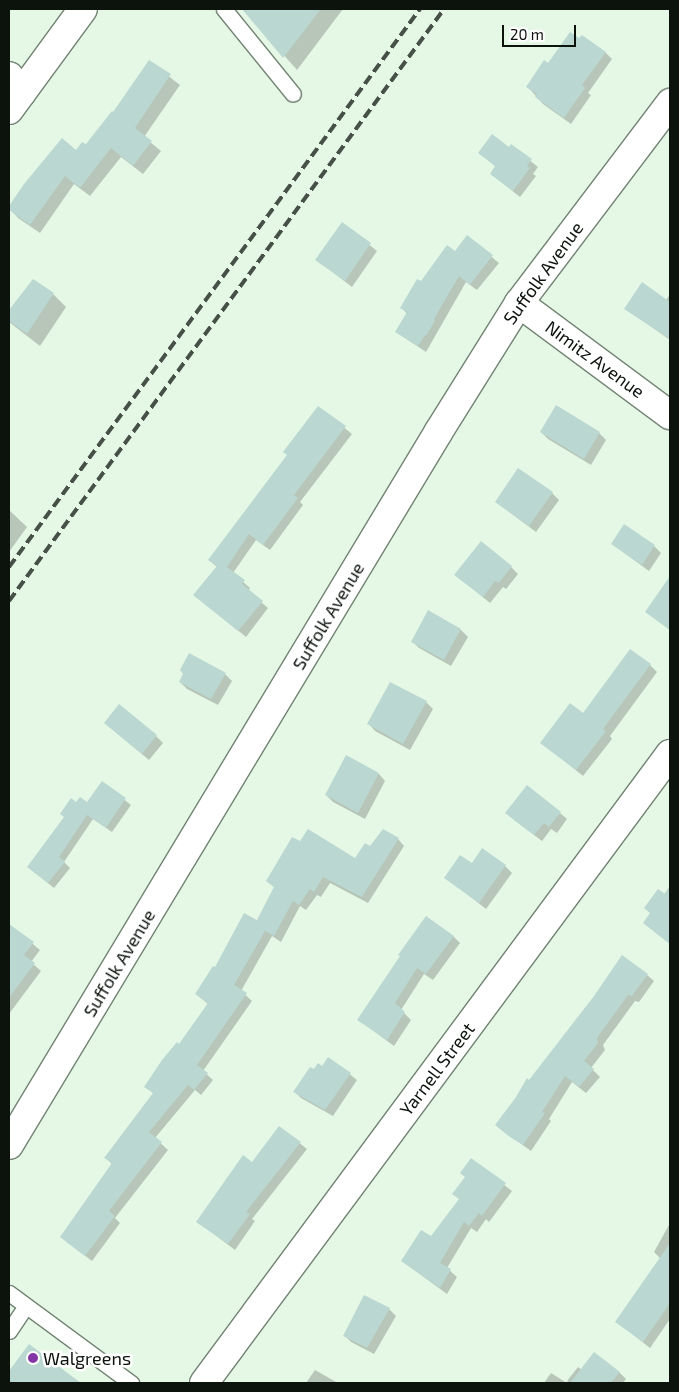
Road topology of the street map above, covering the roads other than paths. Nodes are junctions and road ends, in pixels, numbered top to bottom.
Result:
1 (84, 9) edge
2 (224, 9) edge
3 (13, 93) edge
4 (293, 94) dead end
5 (670, 103) edge
6 (519, 303) junction
7 (670, 415) edge
8 (670, 754) edge
9 (9, 1145) edge
10 (9, 1293) edge
11 (26, 1306) junction
12 (9, 1331) edge
13 (131, 1383) edge
14 (204, 1383) edge

1 - 3 street
2 - 4 lane
5 - 6 street, Suffolk Avenue
6 - 7 street, Nimitz Avenue
6 - 9 street, Suffolk Avenue
8 - 14 street, Yarnell Street
10 - 11 lane
11 - 12 lane
11 - 13 lane

